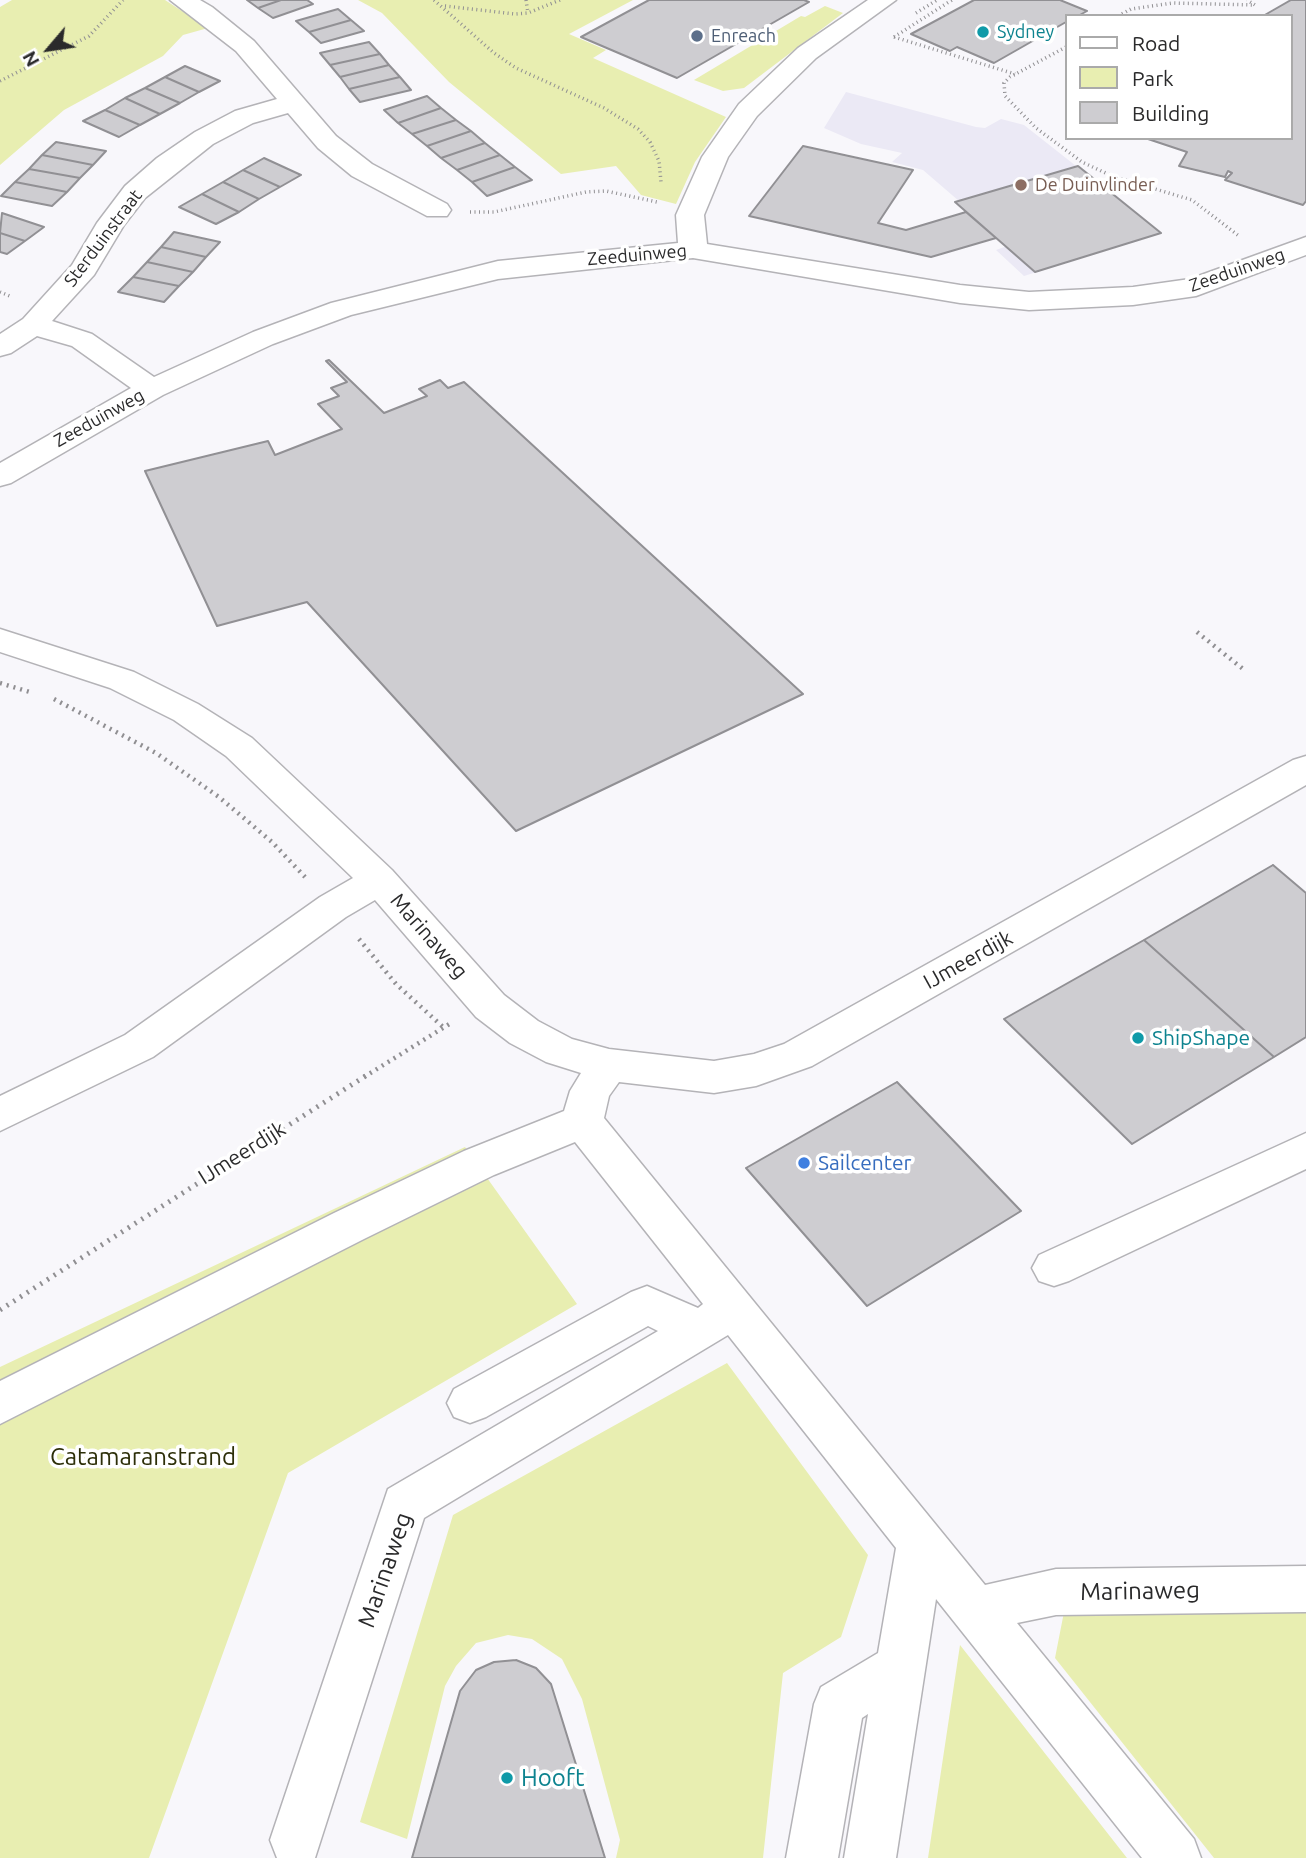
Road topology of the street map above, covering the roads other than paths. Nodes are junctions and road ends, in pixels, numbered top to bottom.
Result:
1 (182, 0) edge
2 (884, 0) edge
3 (293, 103) junction
4 (437, 210) road end
5 (1306, 245) edge
6 (693, 250) junction
7 (33, 325) junction
8 (0, 346) edge
9 (152, 389) junction
10 (0, 477) edge
11 (0, 640) edge
12 (1306, 769) edge
13 (379, 880) junction
14 (609, 1065) junction
15 (0, 1115) edge
16 (582, 1121) junction
17 (1306, 1150) edge
18 (1054, 1268) dead end
19 (716, 1319) junction
20 (470, 1402) dead end
21 (0, 1404) edge
22 (921, 1543) junction
23 (1306, 1589) edge
24 (975, 1610) junction
25 (899, 1668) junction
26 (296, 1840) dead end
27 (812, 1858) edge
28 (870, 1858) edge
29 (1175, 1858) edge

1 - 3 street
2 - 6 street
3 - 4 street
3 - 7 street, Sterduinstraat
5 - 6 street, Zeeduinweg
6 - 9 street, Zeeduinweg
7 - 8 street, Sterduinstraat
7 - 9 street
9 - 10 street, Zeeduinweg
11 - 13 street, Marinaweg
12 - 14 street, IJmeerdijk
13 - 14 street, Marinaweg
13 - 15 street
14 - 16 street
16 - 19 street
16 - 21 street
17 - 18 street
19 - 20 street
19 - 22 street
19 - 26 street, Marinaweg
22 - 24 street
22 - 25 street
23 - 24 street, Marinaweg
24 - 29 street
25 - 27 street
25 - 28 street

